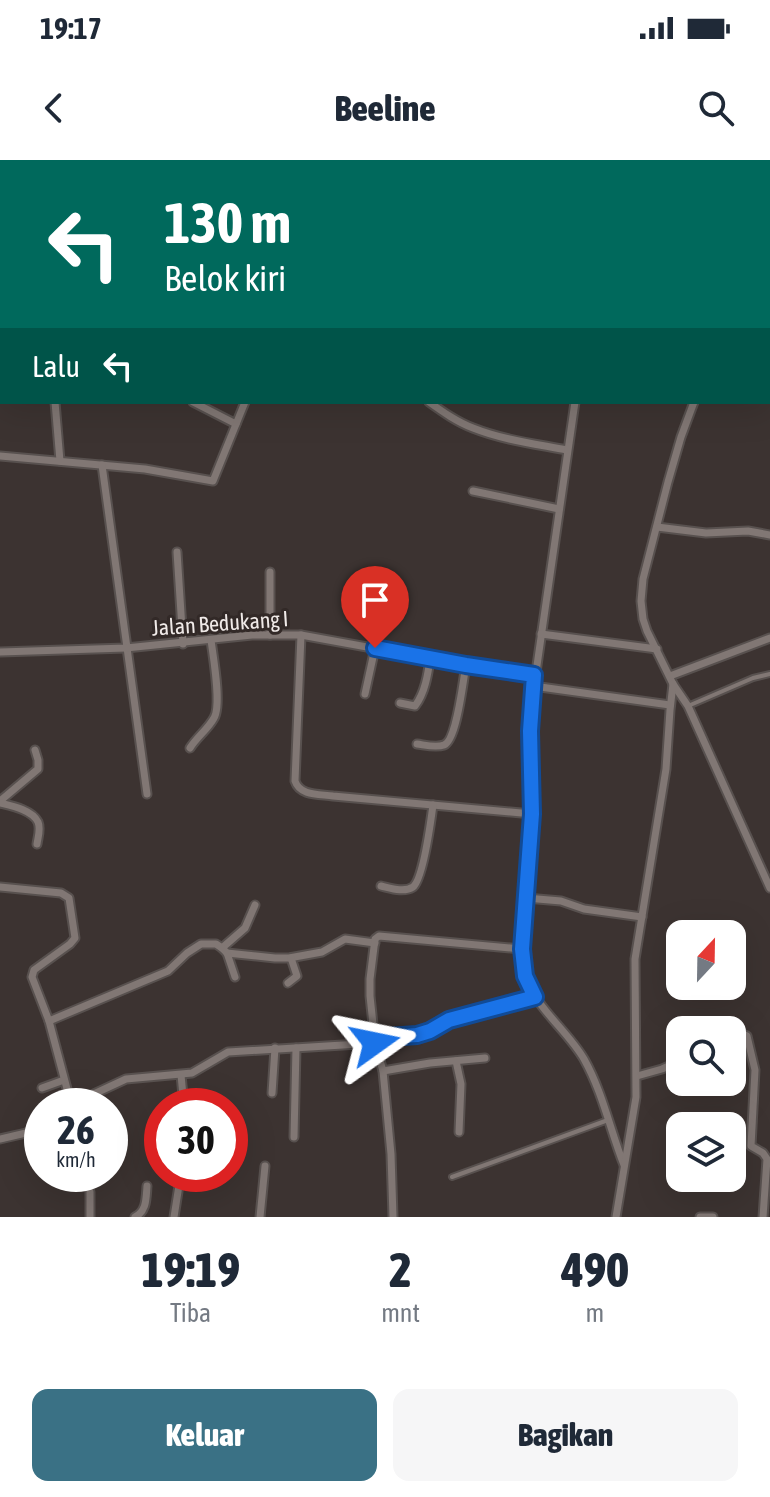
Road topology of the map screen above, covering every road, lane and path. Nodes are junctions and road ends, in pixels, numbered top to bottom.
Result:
1 (55, 404) edge
2 (197, 404) edge
3 (244, 404) edge
4 (432, 404) edge
5 (575, 404) edge
6 (693, 404) edge
7 (236, 424) junction
8 (567, 450) junction
9 (0, 456) edge
10 (60, 461) junction
11 (102, 465) junction
12 (473, 491) dead end
13 (559, 509) junction
14 (657, 527) junction
15 (770, 535) edge
16 (177, 552) dead end
17 (270, 572) dead end
18 (541, 634) junction
19 (270, 635) junction
20 (301, 635) junction
21 (770, 638) edge
22 (211, 640) junction
23 (183, 644) junction
24 (126, 648) junction
25 (375, 648) junction
26 (657, 649) junction
27 (0, 652) edge
28 (430, 659) junction
29 (466, 665) junction
30 (770, 674) edge
31 (534, 675) junction
32 (672, 680) junction
33 (533, 686) junction
34 (365, 694) dead end
35 (400, 703) dead end
36 (670, 705) junction
37 (688, 706) junction
38 (417, 744) dead end
39 (190, 748) dead end
40 (35, 750) dead end
41 (147, 794) dead end
42 (0, 802) edge
43 (433, 805) junction
44 (532, 814) junction
45 (37, 844) dead end
46 (381, 886) dead end
47 (0, 887) edge
48 (770, 888) edge
49 (526, 898) junction
50 (255, 905) dead end
51 (642, 917) junction
52 (375, 943) junction
53 (522, 949) junction
54 (224, 950) junction
55 (291, 958) junction
56 (235, 977) dead end
57 (288, 983) dead end
58 (535, 997) junction
59 (49, 1021) junction
60 (746, 1036) edge
61 (375, 1040) junction
62 (275, 1048) junction
63 (296, 1048) junction
64 (485, 1058) dead end
65 (456, 1061) junction
66 (666, 1067) edge
67 (383, 1071) junction
68 (181, 1075) junction
69 (637, 1076) junction
70 (64, 1080) junction
71 (42, 1088) dead end
72 (66, 1088) edge
73 (107, 1088) edge
74 (182, 1088) edge
75 (272, 1093) dead end
76 (609, 1120) junction
77 (459, 1132) dead end
78 (24, 1133) edge
79 (294, 1137) dead end
80 (0, 1139) edge
81 (624, 1165) junction
82 (265, 1166) dead end
83 (452, 1177) dead end
84 (90, 1192) dead end
85 (147, 1192) edge
86 (178, 1192) edge
87 (90, 1217) edge
88 (138, 1217) edge
89 (174, 1217) edge
90 (260, 1217) edge
91 (393, 1217) edge
92 (616, 1217) edge
93 (700, 1217) edge
94 (713, 1217) edge
95 (763, 1217) edge

1 - 10 street
2 - 7 street
3 - 7 street
4 - 8 street
5 - 8 street
6 - 14 street
7 - 11 street
8 - 13 street
9 - 10 street
10 - 11 street
11 - 24 street
12 - 13 street
13 - 18 street
14 - 15 street
14 - 26 street
16 - 23 street
17 - 19 street
18 - 26 street
18 - 31 street
19 - 20 street, Jalan Bedukang I
19 - 22 street, Jalan Bedukang I
20 - 25 street, Jalan Bedukang I
20 - 43 street
21 - 32 street
22 - 23 street, Jalan Bedukang I
22 - 39 street
23 - 24 street, Jalan Bedukang I
24 - 27 street, Jalan Bedukang I
24 - 41 street
25 - 28 street, Jalan Bedukang I
25 - 34 street
26 - 32 street
28 - 29 street, Jalan Bedukang I
28 - 35 street
29 - 31 street, Jalan Bedukang I
29 - 38 street
30 - 37 lane
31 - 33 street
32 - 36 street
32 - 37 street
33 - 36 street
33 - 44 street
36 - 51 street
37 - 48 street
40 - 42 street
42 - 45 street
43 - 44 street
43 - 46 street
44 - 49 street
47 - 59 street
49 - 51 street
49 - 53 street
50 - 54 street
51 - 69 street
52 - 53 street
52 - 55 street
52 - 61 street
53 - 58 street
54 - 55 street
54 - 56 street
54 - 59 street
55 - 57 street
58 - 61 street
58 - 76 street
59 - 70 street
60 - 95 street
61 - 63 street
61 - 67 street
62 - 63 street
62 - 68 street
62 - 75 street
63 - 79 street
64 - 65 street
65 - 67 street
65 - 77 street
66 - 69 street
67 - 91 street
68 - 73 street
68 - 74 street
69 - 81 street
70 - 71 street
70 - 72 street
76 - 81 street
76 - 83 lane
78 - 80 street
81 - 92 street
82 - 90 street
84 - 87 street
85 - 88 street
86 - 89 street
93 - 94 street

